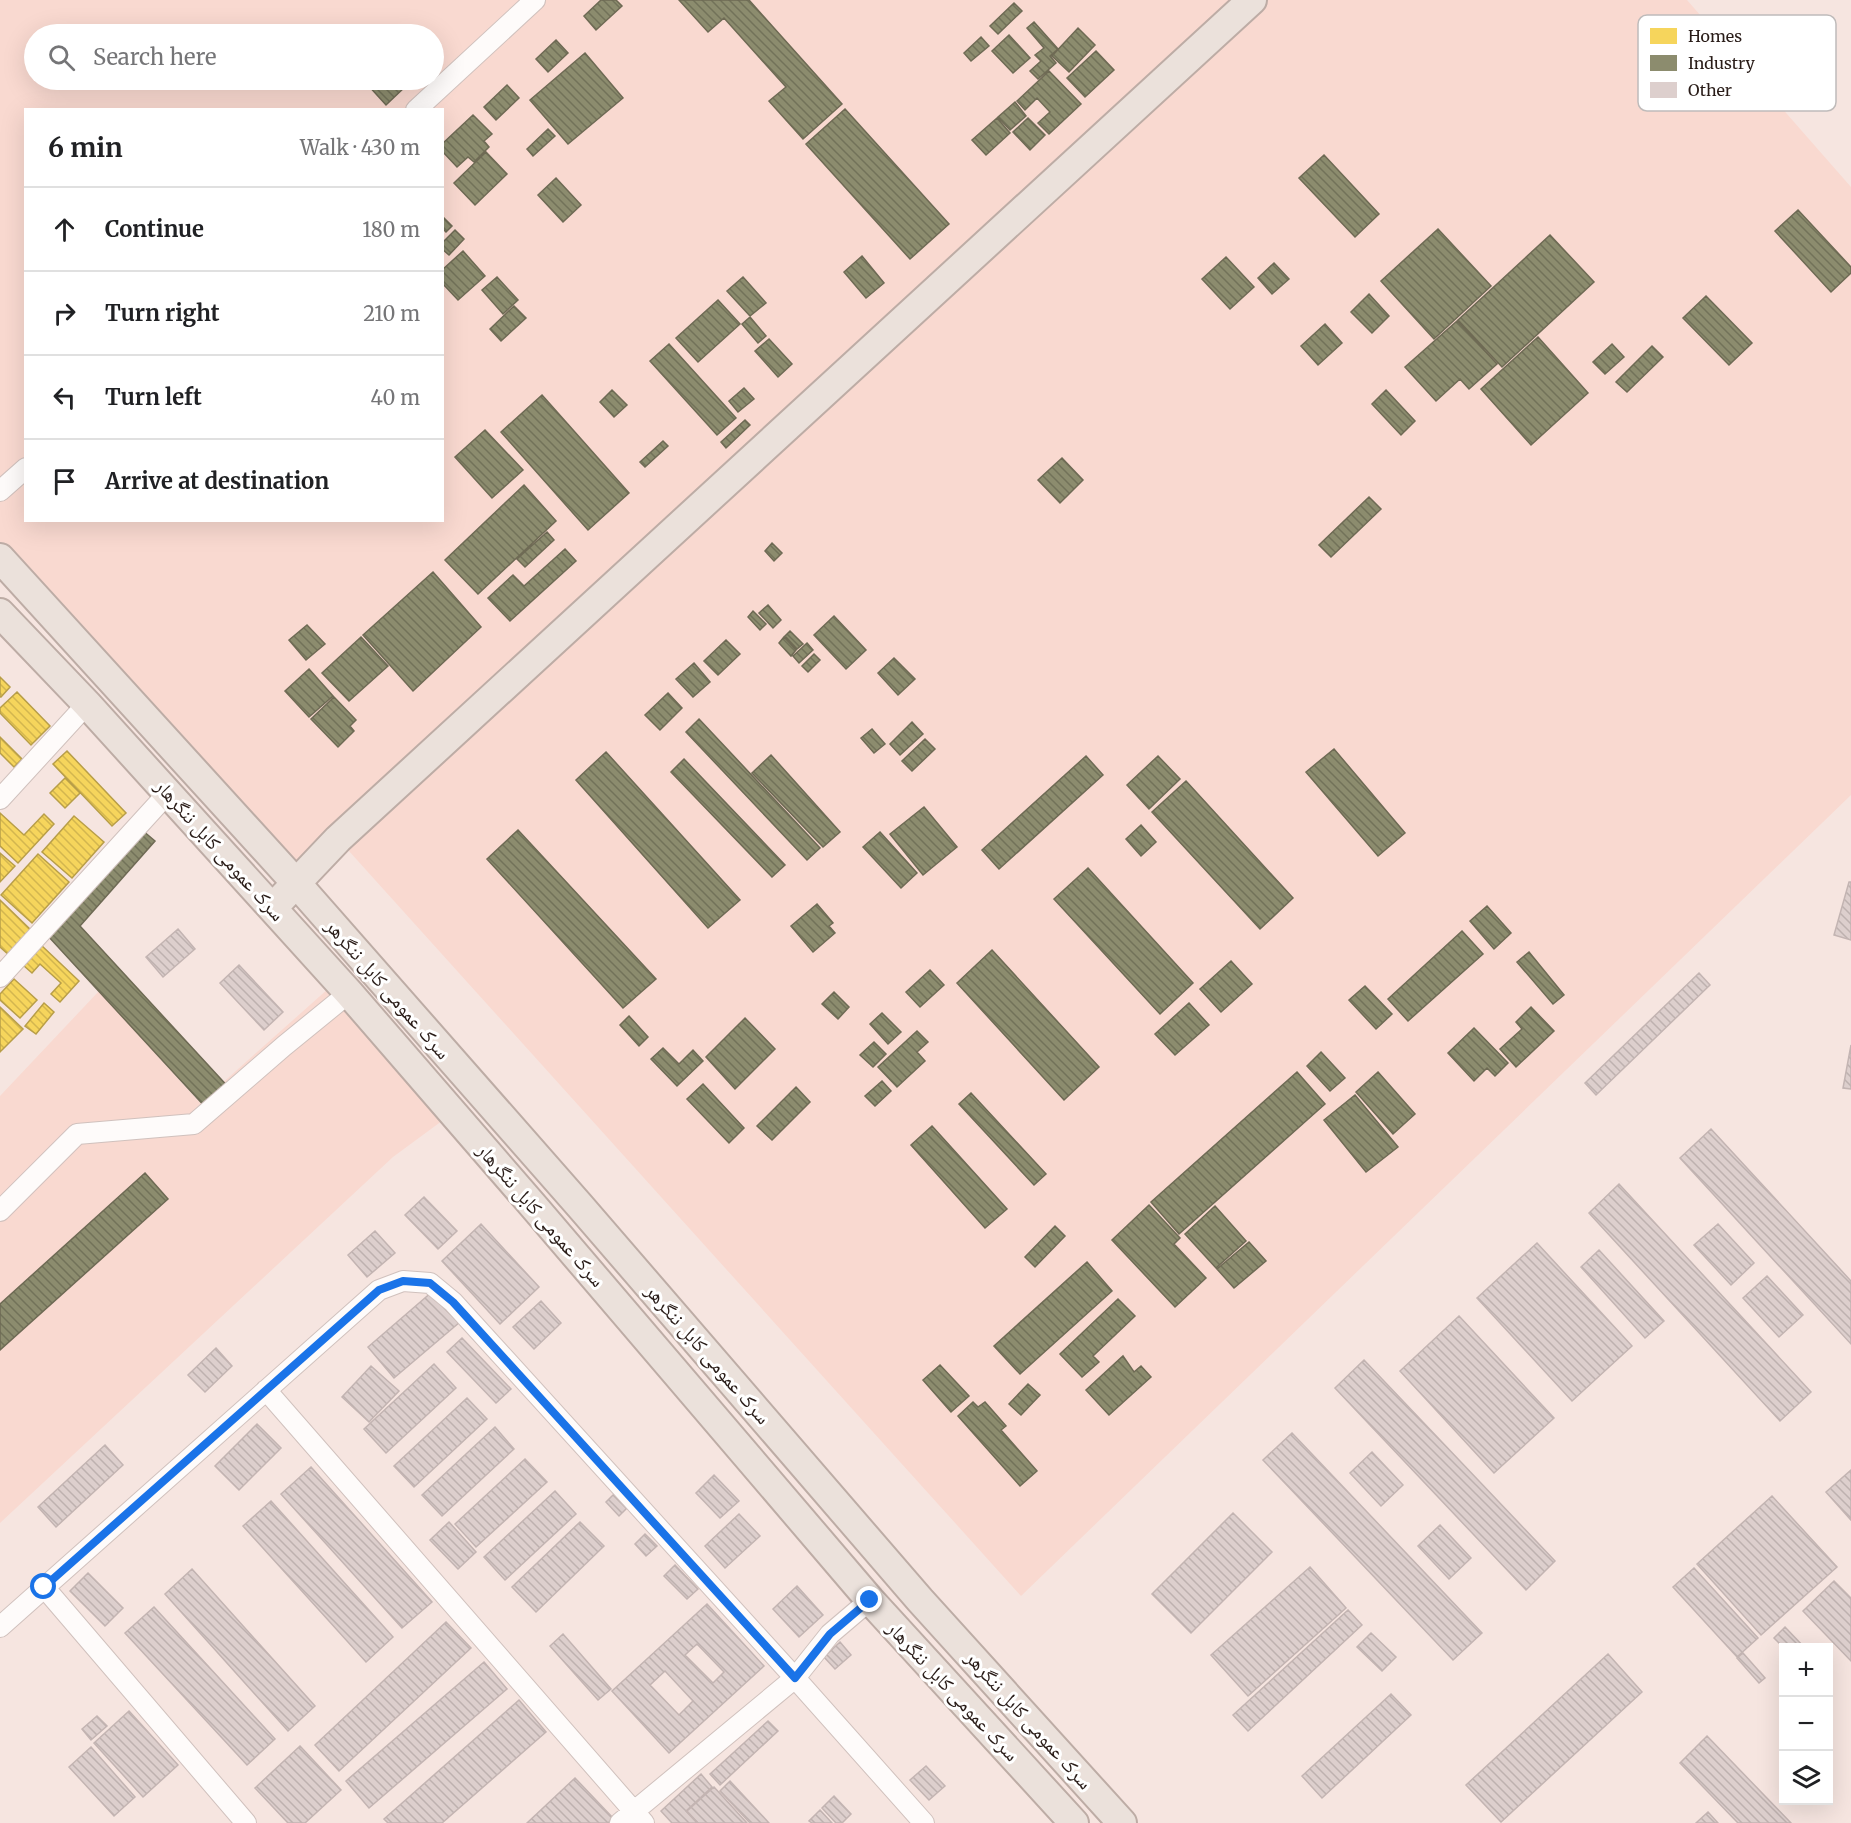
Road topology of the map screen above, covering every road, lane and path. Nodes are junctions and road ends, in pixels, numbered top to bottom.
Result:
1 (536, 0) edge
2 (1252, 0) edge
3 (444, 84) edge
4 (438, 90) edge
5 (418, 108) edge
6 (24, 470) edge
7 (0, 492) edge
8 (0, 558) edge
9 (1, 617) edge
10 (87, 704) junction
11 (168, 793) junction
12 (0, 799) edge
13 (297, 884) junction
14 (272, 908) junction
15 (0, 977) edge
16 (349, 993) junction
17 (0, 1211) edge
18 (266, 1390) junction
19 (44, 1587) junction
20 (870, 1600) junction
21 (0, 1626) edge
22 (795, 1678) junction
23 (632, 1819) edge
24 (246, 1823) edge
25 (924, 1823) edge
26 (1074, 1823) edge
27 (1122, 1823) edge

1 - 3 street
2 - 13 highway
4 - 5 street
6 - 7 street
8 - 13 highway, سرک عمومی کابل ننگرهار
9 - 10 highway, سرک عمومی کابل ننگرهار
10 - 11 highway, سرک عمومی کابل ننگرهار
10 - 12 street
11 - 14 highway, سرک عمومی کابل ننگرهار
11 - 15 street
13 - 14 highway
13 - 27 highway, سرک عمومی کابل ننگرهر
14 - 16 highway, سرک عمومی کابل ننگرهار
16 - 17 street
16 - 20 highway, سرک عمومی کابل ننگرهار
18 - 19 street
18 - 22 street
18 - 23 street
19 - 21 street
19 - 24 street
20 - 22 street
20 - 26 highway, سرک عمومی کابل ننگرهار
22 - 23 street
22 - 25 street

